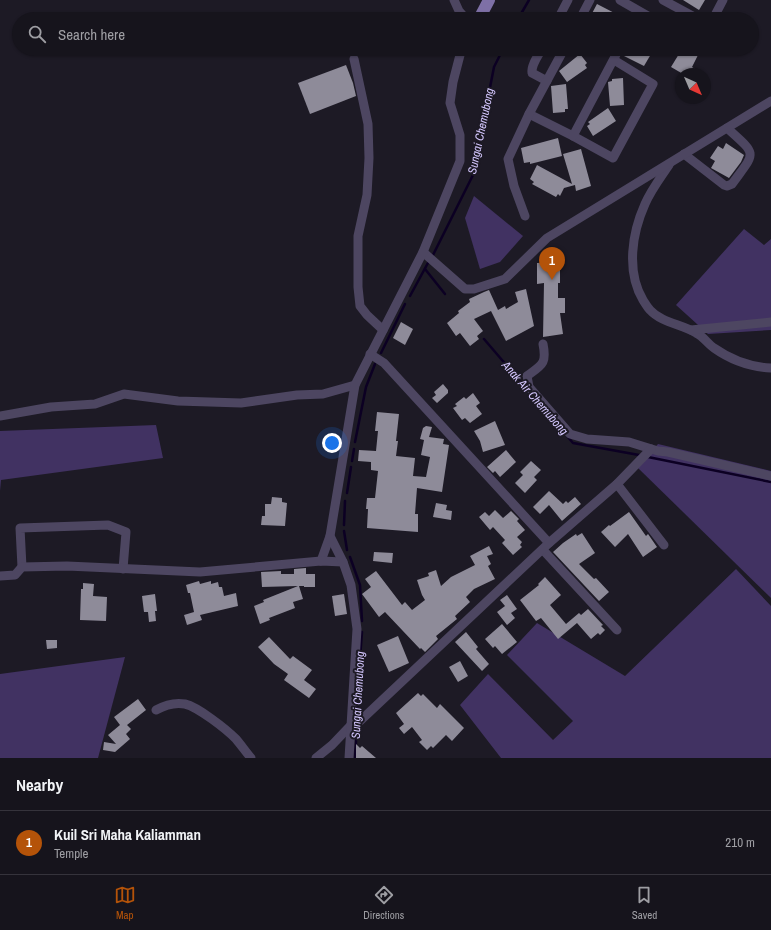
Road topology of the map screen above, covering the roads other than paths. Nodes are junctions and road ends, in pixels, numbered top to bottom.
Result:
1 (454, 0) edge
2 (489, 0) edge
3 (568, 0) edge
4 (590, 0) edge
5 (620, 0) edge
6 (663, 0) edge
7 (722, 0) edge
8 (460, 12) edge
9 (483, 12) edge
10 (562, 12) edge
11 (584, 12) edge
12 (633, 12) edge
13 (685, 12) edge
14 (716, 12) edge
15 (460, 56) edge
16 (538, 56) edge
17 (560, 56) edge
18 (616, 56) edge
19 (354, 59) dead end
20 (614, 60) junction
21 (547, 81) junction
22 (771, 101) edge
23 (529, 114) junction
24 (727, 128) junction
25 (573, 136) junction
26 (684, 154) junction
27 (670, 163) junction
28 (525, 216) dead end
29 (424, 253) junction
30 (771, 322) edge
31 (383, 330) junction
32 (691, 330) junction
33 (543, 344) dead end
34 (370, 354) junction
35 (771, 368) edge
36 (355, 385) junction
37 (0, 416) edge
38 (651, 449) junction
39 (771, 476) edge
40 (617, 484) junction
41 (330, 536) junction
42 (549, 543) junction
43 (664, 545) dead end
44 (543, 550) junction
45 (321, 561) junction
46 (343, 562) junction
47 (22, 568) junction
48 (123, 569) junction
49 (0, 576) edge
50 (617, 630) dead end
51 (156, 710) dead end
52 (355, 723) junction
53 (251, 758) edge
54 (316, 758) edge
55 (349, 758) edge

1 - 8 street
2 - 9 main road
3 - 10 street
4 - 11 street
5 - 12 street
6 - 13 street
7 - 14 street
15 - 29 street
16 - 21 street
17 - 21 street
18 - 20 street
19 - 31 street
20 - 25 street
20 - 25 street
21 - 23 street
22 - 24 street
23 - 25 street
23 - 28 street
24 - 26 street
24 - 26 street
26 - 27 street
27 - 29 street
27 - 32 street
29 - 31 street
30 - 32 street
31 - 34 street
32 - 35 street
33 - 38 street
34 - 36 street
34 - 42 street
36 - 37 street
36 - 41 street
38 - 39 street
38 - 40 street
40 - 42 street
40 - 43 street
41 - 45 street
41 - 46 street
42 - 44 street
44 - 50 street
44 - 52 street
45 - 46 street
45 - 48 street
46 - 52 street
47 - 48 street
47 - 48 street
47 - 49 street
51 - 53 street
52 - 54 street
52 - 55 street

